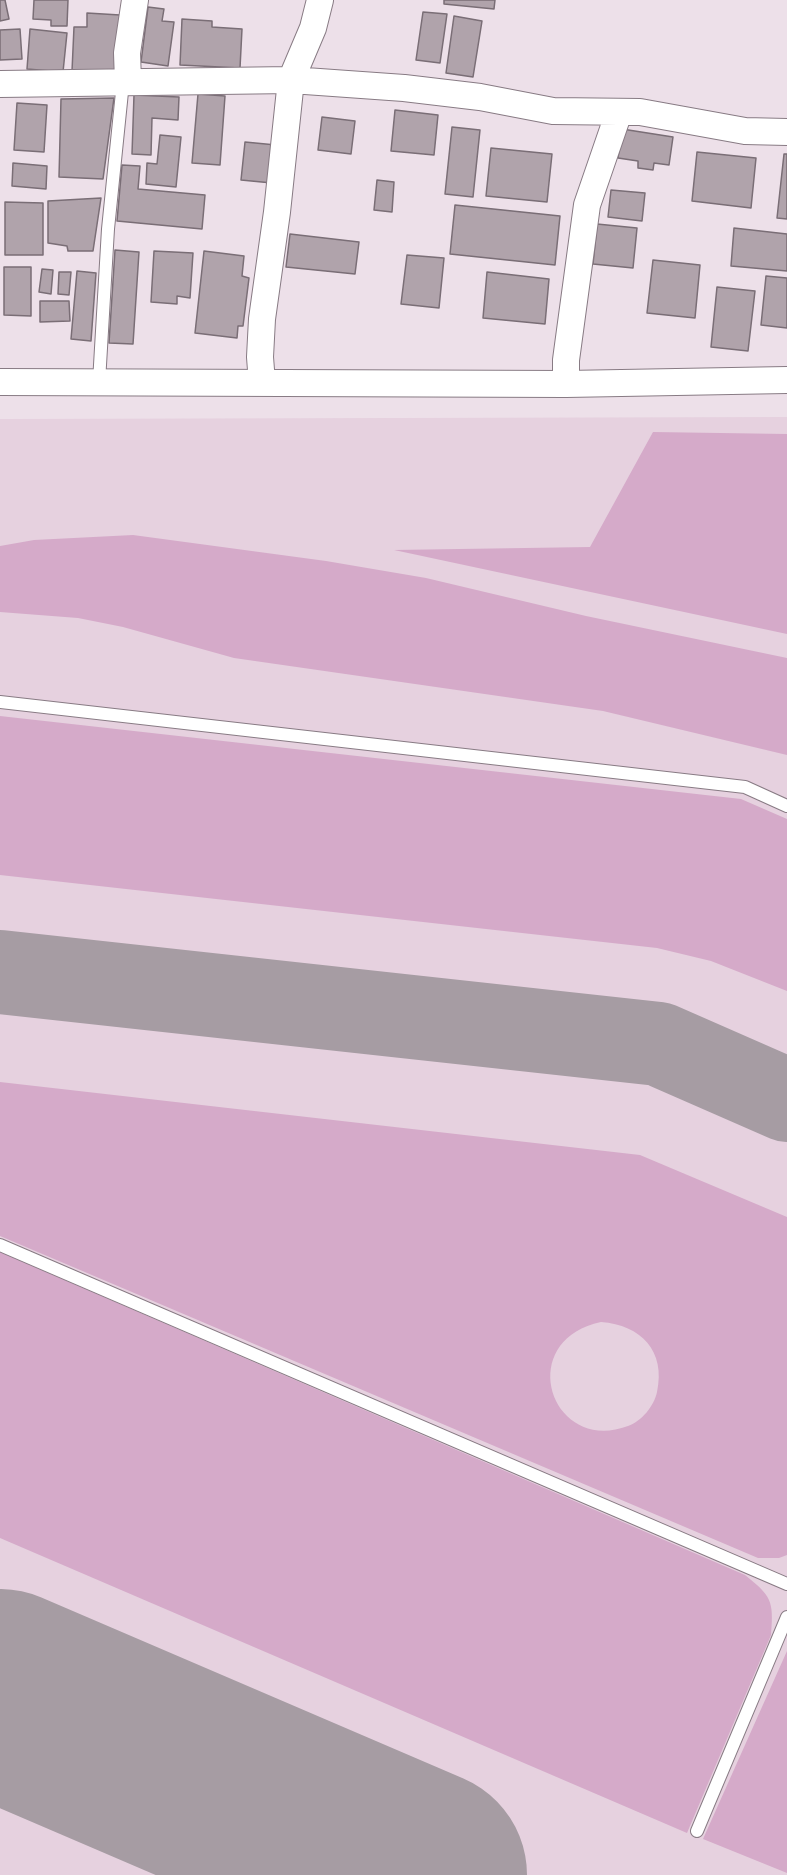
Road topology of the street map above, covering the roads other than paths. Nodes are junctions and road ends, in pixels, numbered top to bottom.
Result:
1 (135, 0) edge
2 (320, 0) edge
3 (291, 80) junction
4 (128, 81) junction
5 (0, 84) edge
6 (619, 112) junction
7 (787, 132) edge
8 (787, 380) edge
9 (0, 382) edge
10 (99, 382) junction
11 (262, 383) junction
12 (566, 384) junction
13 (0, 702) edge
14 (787, 806) edge
15 (0, 1245) edge
16 (787, 1584) edge
17 (787, 1617) edge
18 (697, 1831) dead end

1 - 4 street
2 - 3 street
3 - 4 street
3 - 6 street
3 - 11 street
4 - 5 street
4 - 10 lane
6 - 7 street
6 - 12 street
8 - 12 street
9 - 10 street
10 - 11 street
11 - 12 street
13 - 14 lane
15 - 16 lane
17 - 18 lane

